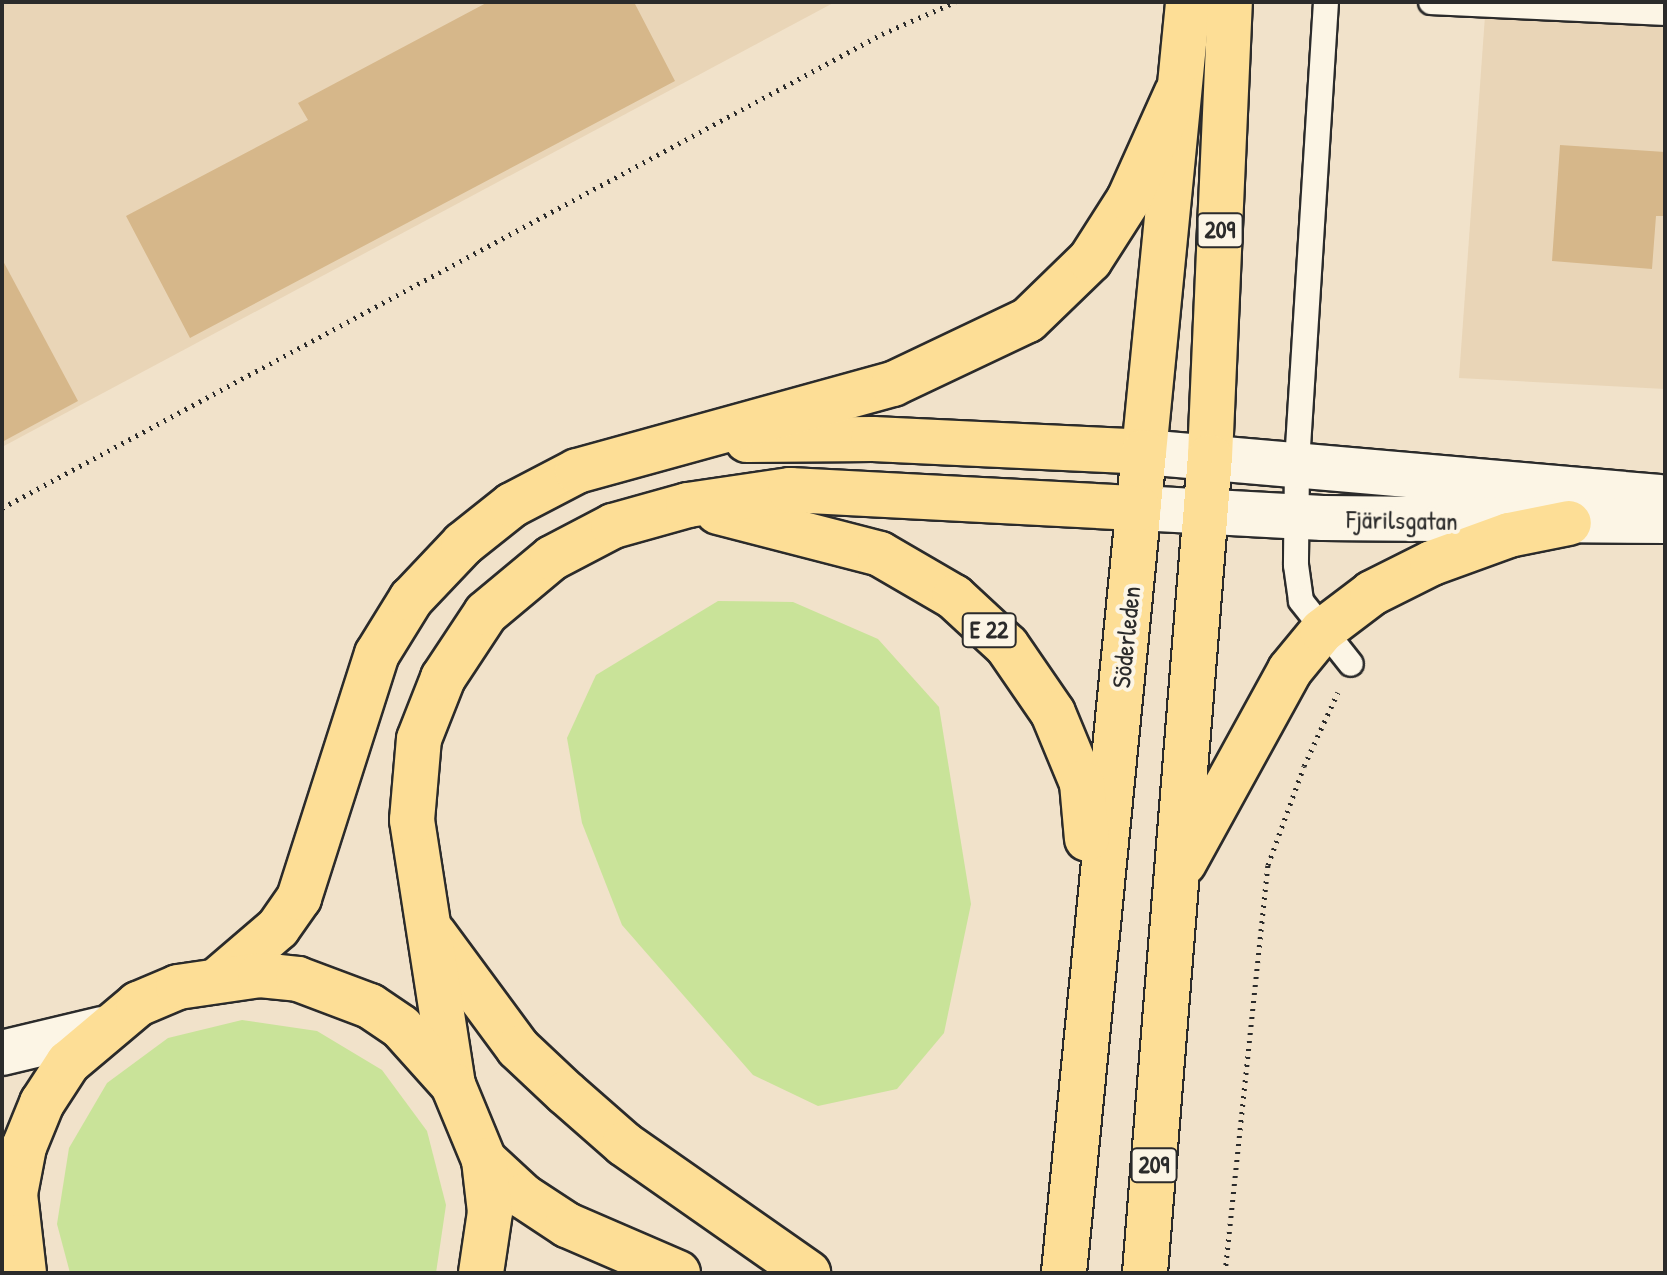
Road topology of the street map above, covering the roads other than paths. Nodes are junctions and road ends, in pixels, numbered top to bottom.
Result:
1 (1188, 2) edge
2 (1230, 2) edge
3 (1326, 2) edge
4 (1431, 2) edge
5 (1665, 13) edge
6 (1177, 92) junction
7 (665, 443) junction
8 (1144, 452) junction
9 (1210, 457) junction
10 (1297, 464) junction
11 (1665, 497) edge
12 (688, 505) junction
13 (1139, 508) junction
14 (1208, 511) junction
15 (1297, 516) junction
16 (1665, 521) edge
17 (1569, 523) junction
18 (1322, 631) junction
19 (1351, 664) road end
20 (1177, 875) junction
21 (428, 925) junction
22 (1097, 933) junction
23 (221, 977) junction
24 (102, 1029) junction
25 (2, 1053) edge
26 (453, 1085) junction
27 (484, 1160) junction
28 (24, 1273) edge
29 (481, 1273) edge
30 (678, 1273) edge
31 (808, 1273) edge
32 (1064, 1273) edge
33 (1145, 1273) edge

1 - 6 main road, Söderleden / 209
2 - 9 main road, 209
3 - 10 lane
4 - 5 lane
6 - 7 main road
6 - 8 main road, Söderleden / 209
7 - 8 main road
7 - 23 main road
8 - 9 street, Fjärilsgatan
8 - 13 main road, Söderleden / 209
9 - 10 street, Fjärilsgatan
9 - 14 main road, 209
10 - 11 street, Fjärilsgatan
10 - 15 lane
12 - 13 main road
12 - 21 main road, E 22
12 - 22 main road, E 22
13 - 14 street, Fjärilsgatan
13 - 22 main road, Söderleden / 209
14 - 15 street, Fjärilsgatan
14 - 20 main road, 209
15 - 17 street, Fjärilsgatan
15 - 18 lane
16 - 17 street, Fjärilsgatan
17 - 18 main road
18 - 19 lane
18 - 20 main road
20 - 33 main road, 209
21 - 26 main road
21 - 31 main road, E 22
22 - 32 main road, Söderleden / E 22
23 - 24 main road
23 - 26 main road
24 - 25 street
24 - 28 main road
26 - 27 main road
27 - 29 main road
27 - 30 main road

